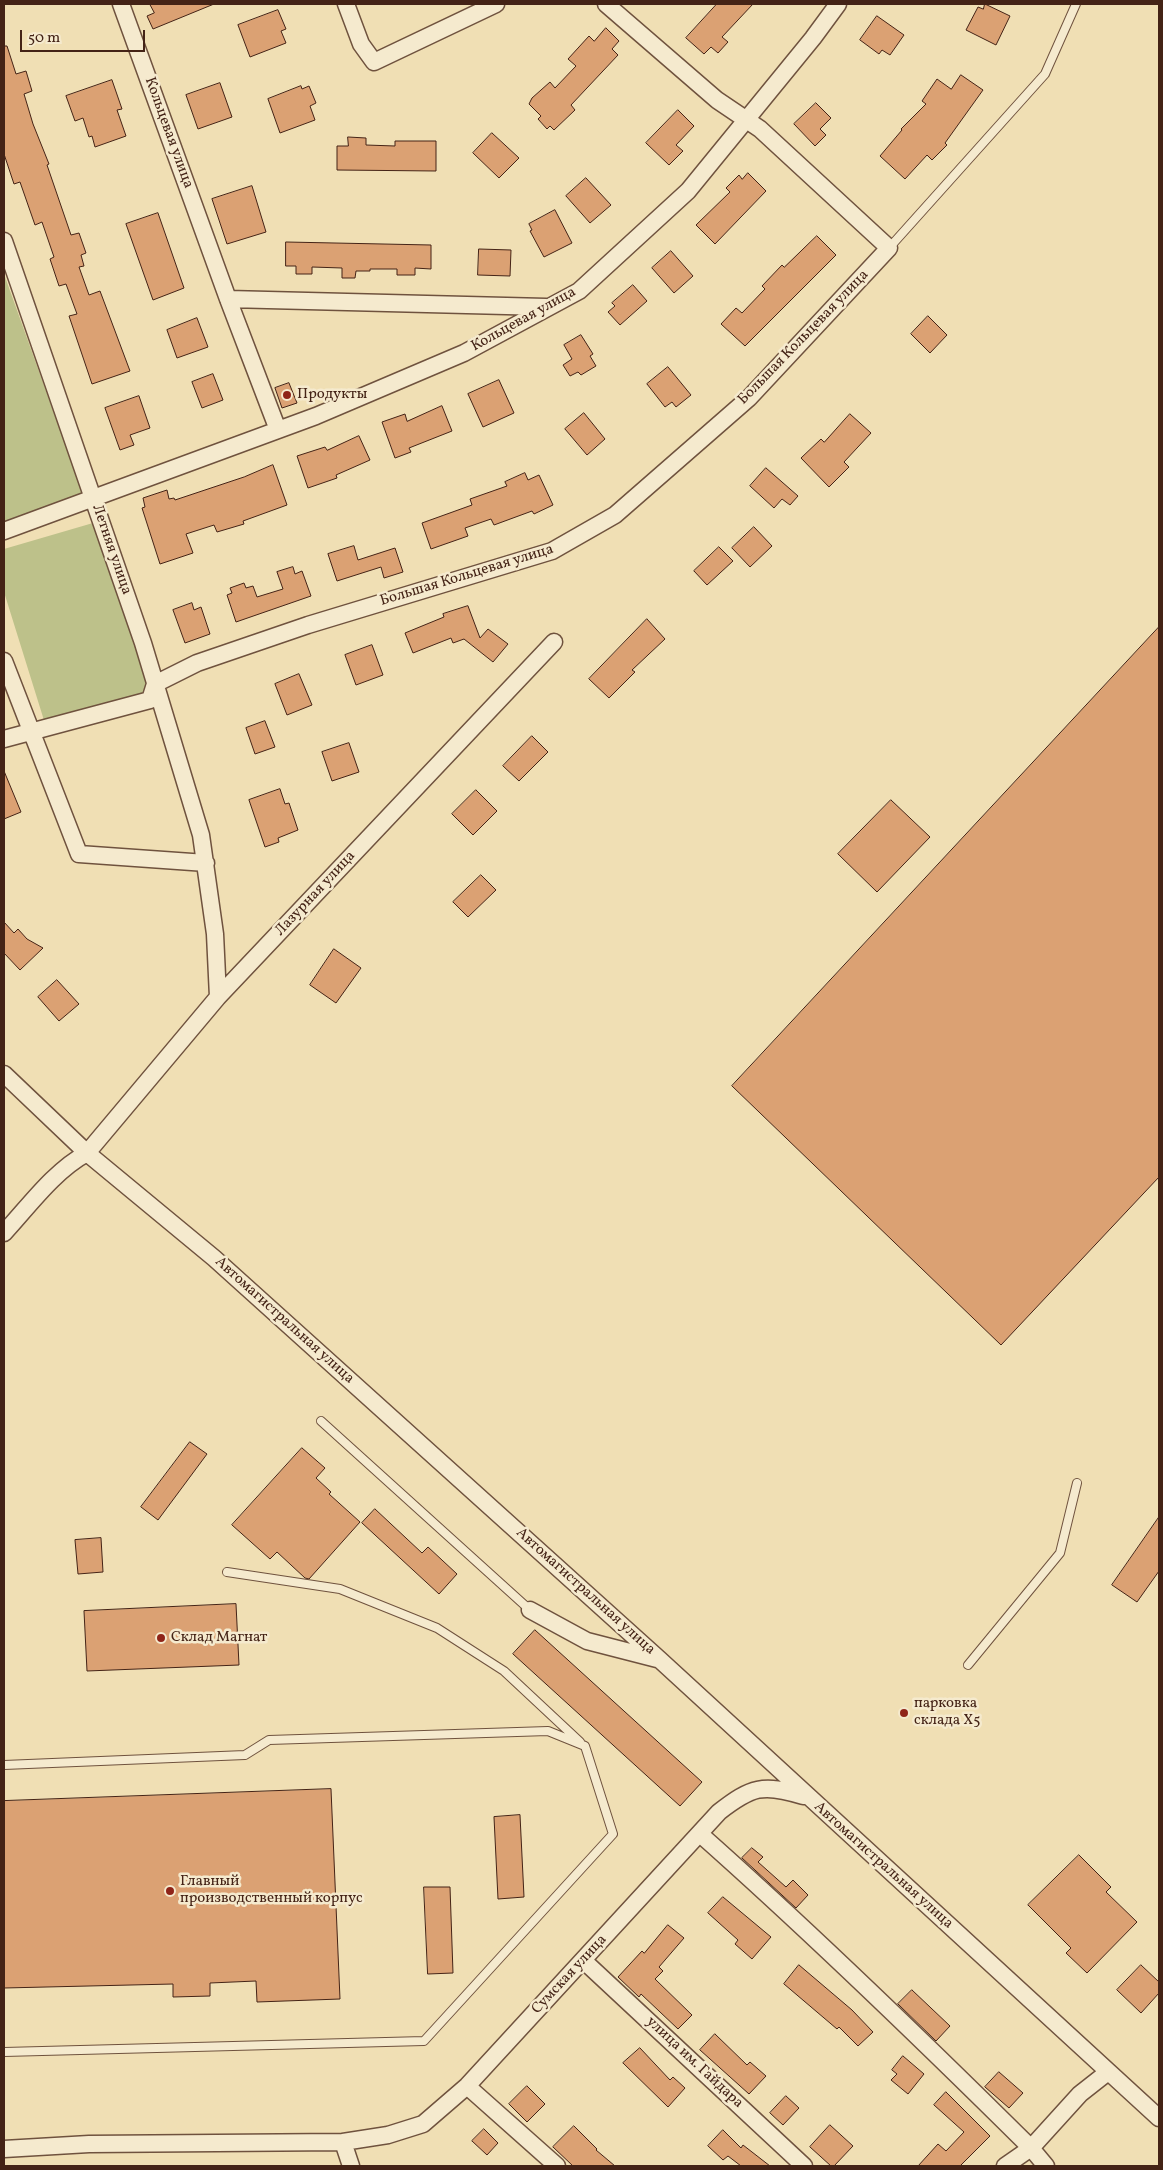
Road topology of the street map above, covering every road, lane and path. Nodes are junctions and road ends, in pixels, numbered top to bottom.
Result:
1 (122, 4) edge
2 (346, 4) edge
3 (496, 4) edge
4 (606, 4) edge
5 (838, 4) edge
6 (1076, 4) edge
7 (744, 120) junction
8 (4, 241) edge
9 (889, 248) junction
10 (228, 299) junction
11 (547, 307) junction
12 (278, 430) junction
13 (94, 498) junction
14 (4, 531) edge
15 (554, 642) dead end
16 (4, 661) edge
17 (155, 684) junction
18 (31, 732) junction
19 (4, 739) edge
20 (206, 863) junction
21 (218, 997) junction
22 (4, 1074) edge
23 (87, 1153) junction
24 (4, 1233) edge
25 (321, 1421) dead end
26 (1077, 1484) dead end
27 (226, 1572) dead end
28 (530, 1610) joint
29 (659, 1660) junction
30 (968, 1665) dead end
31 (585, 1746) junction
32 (4, 1765) edge
33 (808, 1797) junction
34 (700, 1834) junction
35 (584, 1961) junction
36 (4, 2052) edge
37 (1108, 2072) junction
38 (468, 2086) junction
39 (1159, 2118) edge
40 (343, 2142) junction
41 (1031, 2148) junction
42 (4, 2149) edge
43 (351, 2166) edge
44 (557, 2166) edge
45 (804, 2166) edge
46 (1004, 2166) edge
47 (1046, 2166) edge

1 - 10 street, Кольцевая улица
2 - 3 street
4 - 7 street
5 - 7 street, Кольцевая улица
6 - 9 lane
7 - 9 street
7 - 11 street, Кольцевая улица
8 - 13 street, Летняя улица
9 - 17 street, Большая Кольцевая улица
10 - 11 street
10 - 12 street, Кольцевая улица
11 - 12 street, Кольцевая улица
12 - 13 street, Кольцевая улица
13 - 14 street, Кольцевая улица
13 - 17 street, Летняя улица
15 - 21 street, Лазурная улица
16 - 18 street
17 - 18 street, Большая Кольцевая улица
17 - 20 street, Летняя улица
18 - 19 street, Большая Кольцевая улица
18 - 20 street
20 - 21 street, Летняя улица
21 - 23 street, Лазурная улица
22 - 23 street, Автомагистральная улица
23 - 24 street, Лазурная улица
23 - 29 street, Автомагистральная улица
25 - 28 lane
26 - 30 lane
27 - 31 lane
28 - 29 street
29 - 33 street, Автомагистральная улица
31 - 32 lane
31 - 36 lane
33 - 34 street, Сумская улица
33 - 37 street, Автомагистральная улица
34 - 35 street, Сумская улица
34 - 41 street
35 - 38 street, Сумская улица
35 - 45 street, улица им. Гайдара
37 - 39 street, Автомагистральная улица
37 - 41 street
38 - 40 street, Сумская улица
38 - 44 street
40 - 42 street, Сумская улица
40 - 43 street
41 - 46 street
41 - 47 street

